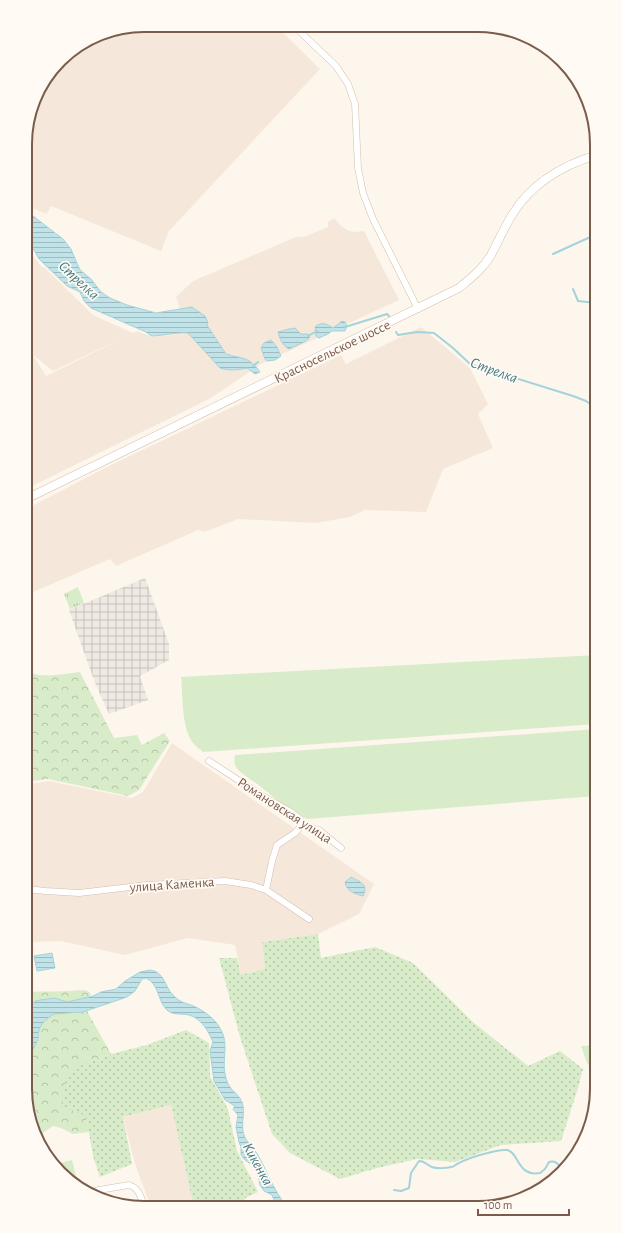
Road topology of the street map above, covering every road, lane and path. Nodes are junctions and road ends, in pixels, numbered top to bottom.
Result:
1 (300, 32) edge
2 (590, 158) edge
3 (418, 309) junction
4 (32, 496) edge
5 (209, 761) dead end
6 (302, 824) junction
7 (341, 848) dead end
8 (32, 890) edge
9 (266, 890) junction
10 (309, 919) dead end
11 (96, 1190) edge
12 (142, 1201) edge

1 - 3 street
2 - 3 main road, Красносельское шоссе
3 - 4 main road, Красносельское шоссе
5 - 6 street, Романовская улица
6 - 7 street, Романовская улица
6 - 9 street
8 - 9 street, улица Каменка
9 - 10 street, улица Каменка
11 - 12 street

